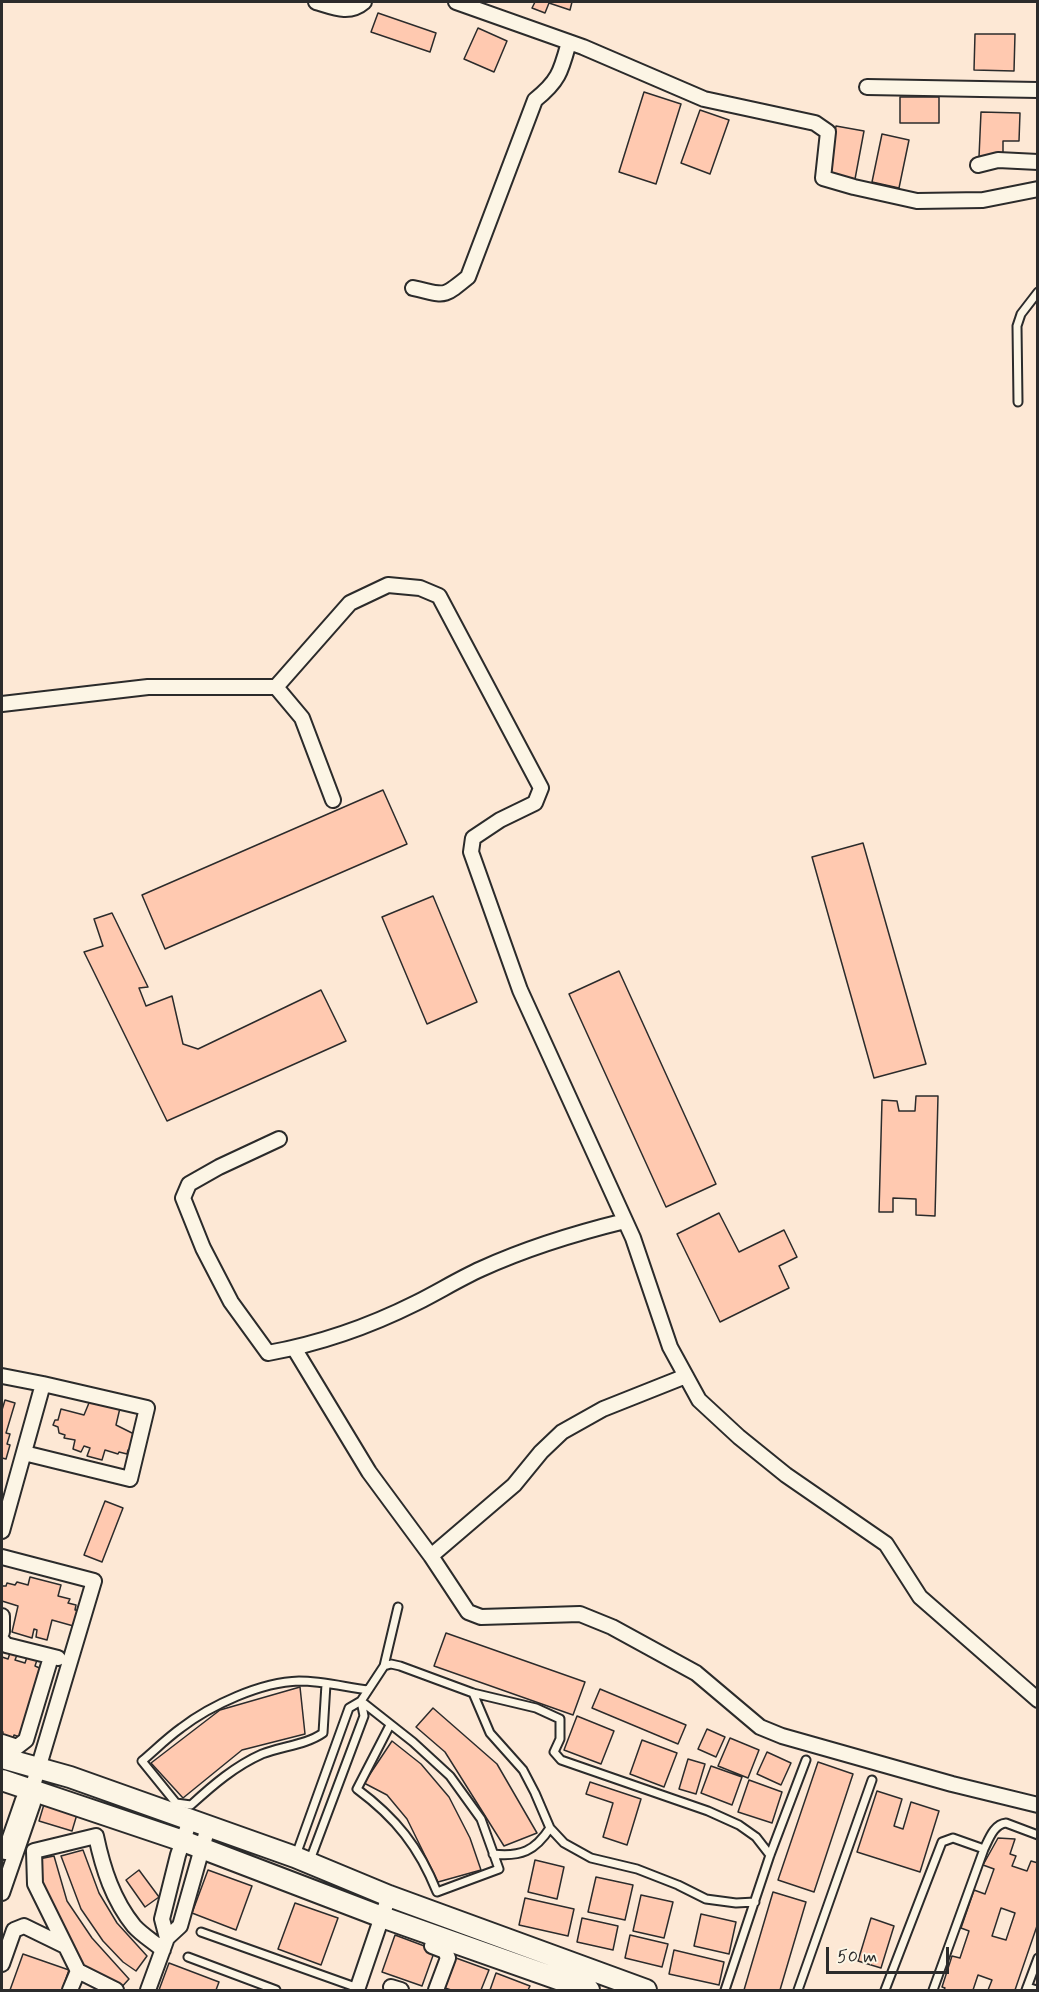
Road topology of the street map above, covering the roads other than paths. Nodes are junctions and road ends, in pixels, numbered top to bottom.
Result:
1 (316, 2) edge
2 (364, 2) edge
3 (456, 2) edge
4 (569, 42) junction
5 (867, 87) dead end
6 (1038, 90) edge
7 (1038, 162) edge
8 (978, 165) dead end
9 (1038, 189) edge
10 (413, 288) dead end
11 (1038, 291) edge
12 (1018, 402) dead end
13 (276, 687) junction
14 (2, 704) edge
15 (333, 800) dead end
16 (279, 1139) dead end
17 (625, 1221) junction
18 (294, 1348) junction
19 (2, 1376) edge
20 (686, 1376) junction
21 (43, 1384) junction
22 (24, 1453) junction
23 (6, 1499) edge
24 (2, 1530) edge
25 (431, 1556) junction
26 (2, 1557) edge
27 (398, 1607) dead end
28 (2, 1616) edge
29 (2, 1632) edge
30 (2, 1640) edge
31 (51, 1657) junction
32 (70, 1662) junction
33 (384, 1666) junction
34 (326, 1684) junction
35 (368, 1690) junction
36 (473, 1693) junction
37 (1038, 1700) edge
38 (361, 1701) junction
39 (390, 1725) junction
40 (2, 1742) edge
41 (2, 1758) edge
42 (806, 1760) dead end
43 (38, 1769) junction
44 (2, 1780) edge
45 (872, 1780) dead end
46 (31, 1792) junction
47 (1038, 1805) edge
48 (199, 1823) junction
49 (550, 1828) junction
50 (1038, 1835) edge
51 (193, 1844) junction
52 (984, 1849) junction
53 (494, 1854) junction
54 (770, 1855) junction
55 (302, 1860) junction
56 (4, 1868) edge
57 (2, 1893) edge
58 (389, 1896) junction
59 (755, 1902) junction
60 (382, 1917) junction
61 (201, 1932) dead end
62 (165, 1944) junction
63 (65, 1946) junction
64 (432, 1946) dead end
65 (188, 1957) dead end
66 (1038, 1958) edge
67 (571, 1962) junction
68 (2, 1964) edge
69 (78, 1971) junction
70 (563, 1986) edge
71 (357, 1989) edge
72 (1026, 1989) edge
73 (70, 1990) edge
74 (116, 1990) edge
75 (148, 1990) edge
76 (276, 1990) edge
77 (436, 1990) edge
78 (590, 1990) edge
79 (646, 1990) edge
80 (725, 1990) edge
81 (798, 1990) edge
82 (885, 1990) edge
83 (933, 1990) edge
84 (1036, 1990) edge

1 - 2 street
3 - 4 street
4 - 9 street
4 - 10 street
5 - 6 street
7 - 8 street
11 - 12 lane
13 - 14 street
13 - 15 street
13 - 17 street
16 - 18 street
17 - 18 street
17 - 20 street
18 - 25 street
19 - 21 street
20 - 25 street
20 - 37 street
21 - 22 street
21 - 22 street
22 - 23 street
23 - 24 street
25 - 47 street
26 - 32 street
27 - 33 lane
28 - 29 street
30 - 31 street
31 - 32 street
31 - 40 street
32 - 43 street
33 - 35 lane
33 - 36 lane
34 - 34 lane
34 - 35 lane
35 - 38 lane
36 - 49 lane
36 - 54 lane
38 - 39 lane
38 - 55 lane
38 - 55 lane
39 - 53 lane
39 - 53 lane
41 - 43 street
42 - 54 lane
43 - 46 street
43 - 48 street
44 - 46 street
45 - 81 lane
46 - 51 street
46 - 56 street
48 - 51 street
48 - 51 street
48 - 55 street
49 - 53 lane
49 - 59 lane
50 - 52 lane
51 - 60 street
51 - 62 street
51 - 62 street
52 - 82 lane
52 - 83 lane
54 - 59 lane
55 - 58 street
56 - 57 street
58 - 60 street
58 - 67 street
59 - 80 lane
60 - 70 street
60 - 71 street
61 - 71 lane
62 - 63 street
62 - 75 street
63 - 68 street
63 - 69 street
64 - 77 street
65 - 76 lane
66 - 72 lane
67 - 70 street
67 - 79 street
69 - 73 street
69 - 74 street
70 - 78 street
72 - 84 lane

